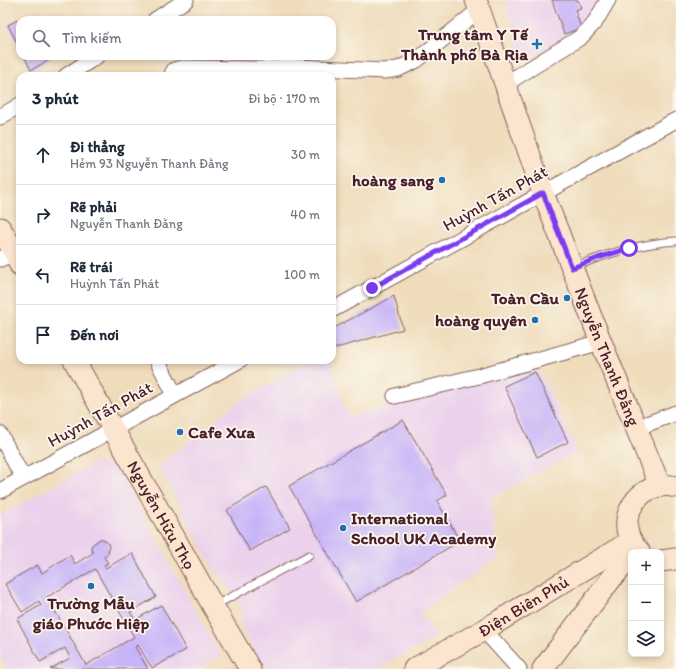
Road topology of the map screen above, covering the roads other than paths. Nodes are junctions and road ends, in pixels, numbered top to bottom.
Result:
1 (186, 0) edge
2 (608, 0) edge
3 (478, 5) edge
4 (160, 16) edge
5 (91, 60) edge
6 (72, 72) edge
7 (173, 72) edge
8 (505, 84) junction
9 (16, 107) edge
10 (0, 117) edge
11 (676, 120) edge
12 (543, 193) junction
13 (0, 228) edge
14 (676, 241) edge
15 (15, 261) edge
16 (572, 268) junction
17 (336, 308) edge
18 (601, 342) junction
19 (76, 364) edge
20 (159, 364) edge
21 (233, 364) edge
22 (175, 395) junction
23 (395, 396) dead end
24 (676, 413) edge
25 (636, 428) junction
26 (114, 429) junction
27 (0, 434) edge
28 (23, 478) junction
29 (668, 487) edge
30 (0, 491) edge
31 (635, 549) edge
32 (309, 554) dead end
33 (628, 554) edge
34 (628, 559) edge
35 (676, 559) edge
36 (664, 561) edge
37 (213, 606) junction
38 (484, 630) junction
39 (250, 669) edge
40 (414, 669) edge
41 (519, 669) edge
42 (543, 669) edge

1 - 4 street
2 - 8 street
3 - 7 street
3 - 8 street, Nguyễn Thanh Đằng
5 - 6 street
8 - 12 street, Nguyễn Thanh Đằng
9 - 10 street
11 - 12 street, Huỳnh Tấn Phát
12 - 16 street, Nguyễn Thanh Đằng
12 - 17 street, Huỳnh Tấn Phát
13 - 15 street
14 - 16 lane
16 - 18 street, Nguyễn Thanh Đằng
18 - 23 street
18 - 25 street, Nguyễn Thanh Đằng
19 - 26 street, Nguyễn Hữu Thọ
20 - 22 street
21 - 22 street, Huỳnh Tấn Phát
22 - 26 street, Huỳnh Tấn Phát
24 - 25 street
25 - 29 street, Nguyễn Thanh Đằng
26 - 28 street, Huỳnh Tấn Phát
26 - 37 street, Nguyễn Hữu Thọ
27 - 28 street
28 - 30 street, Huỳnh Tấn Phát
29 - 31 street
32 - 37 lane
33 - 38 street, Điện Biên Phủ
34 - 42 street
35 - 36 street
37 - 39 street, Nguyễn Hữu Thọ
38 - 40 street, Điện Biên Phủ
38 - 41 street

